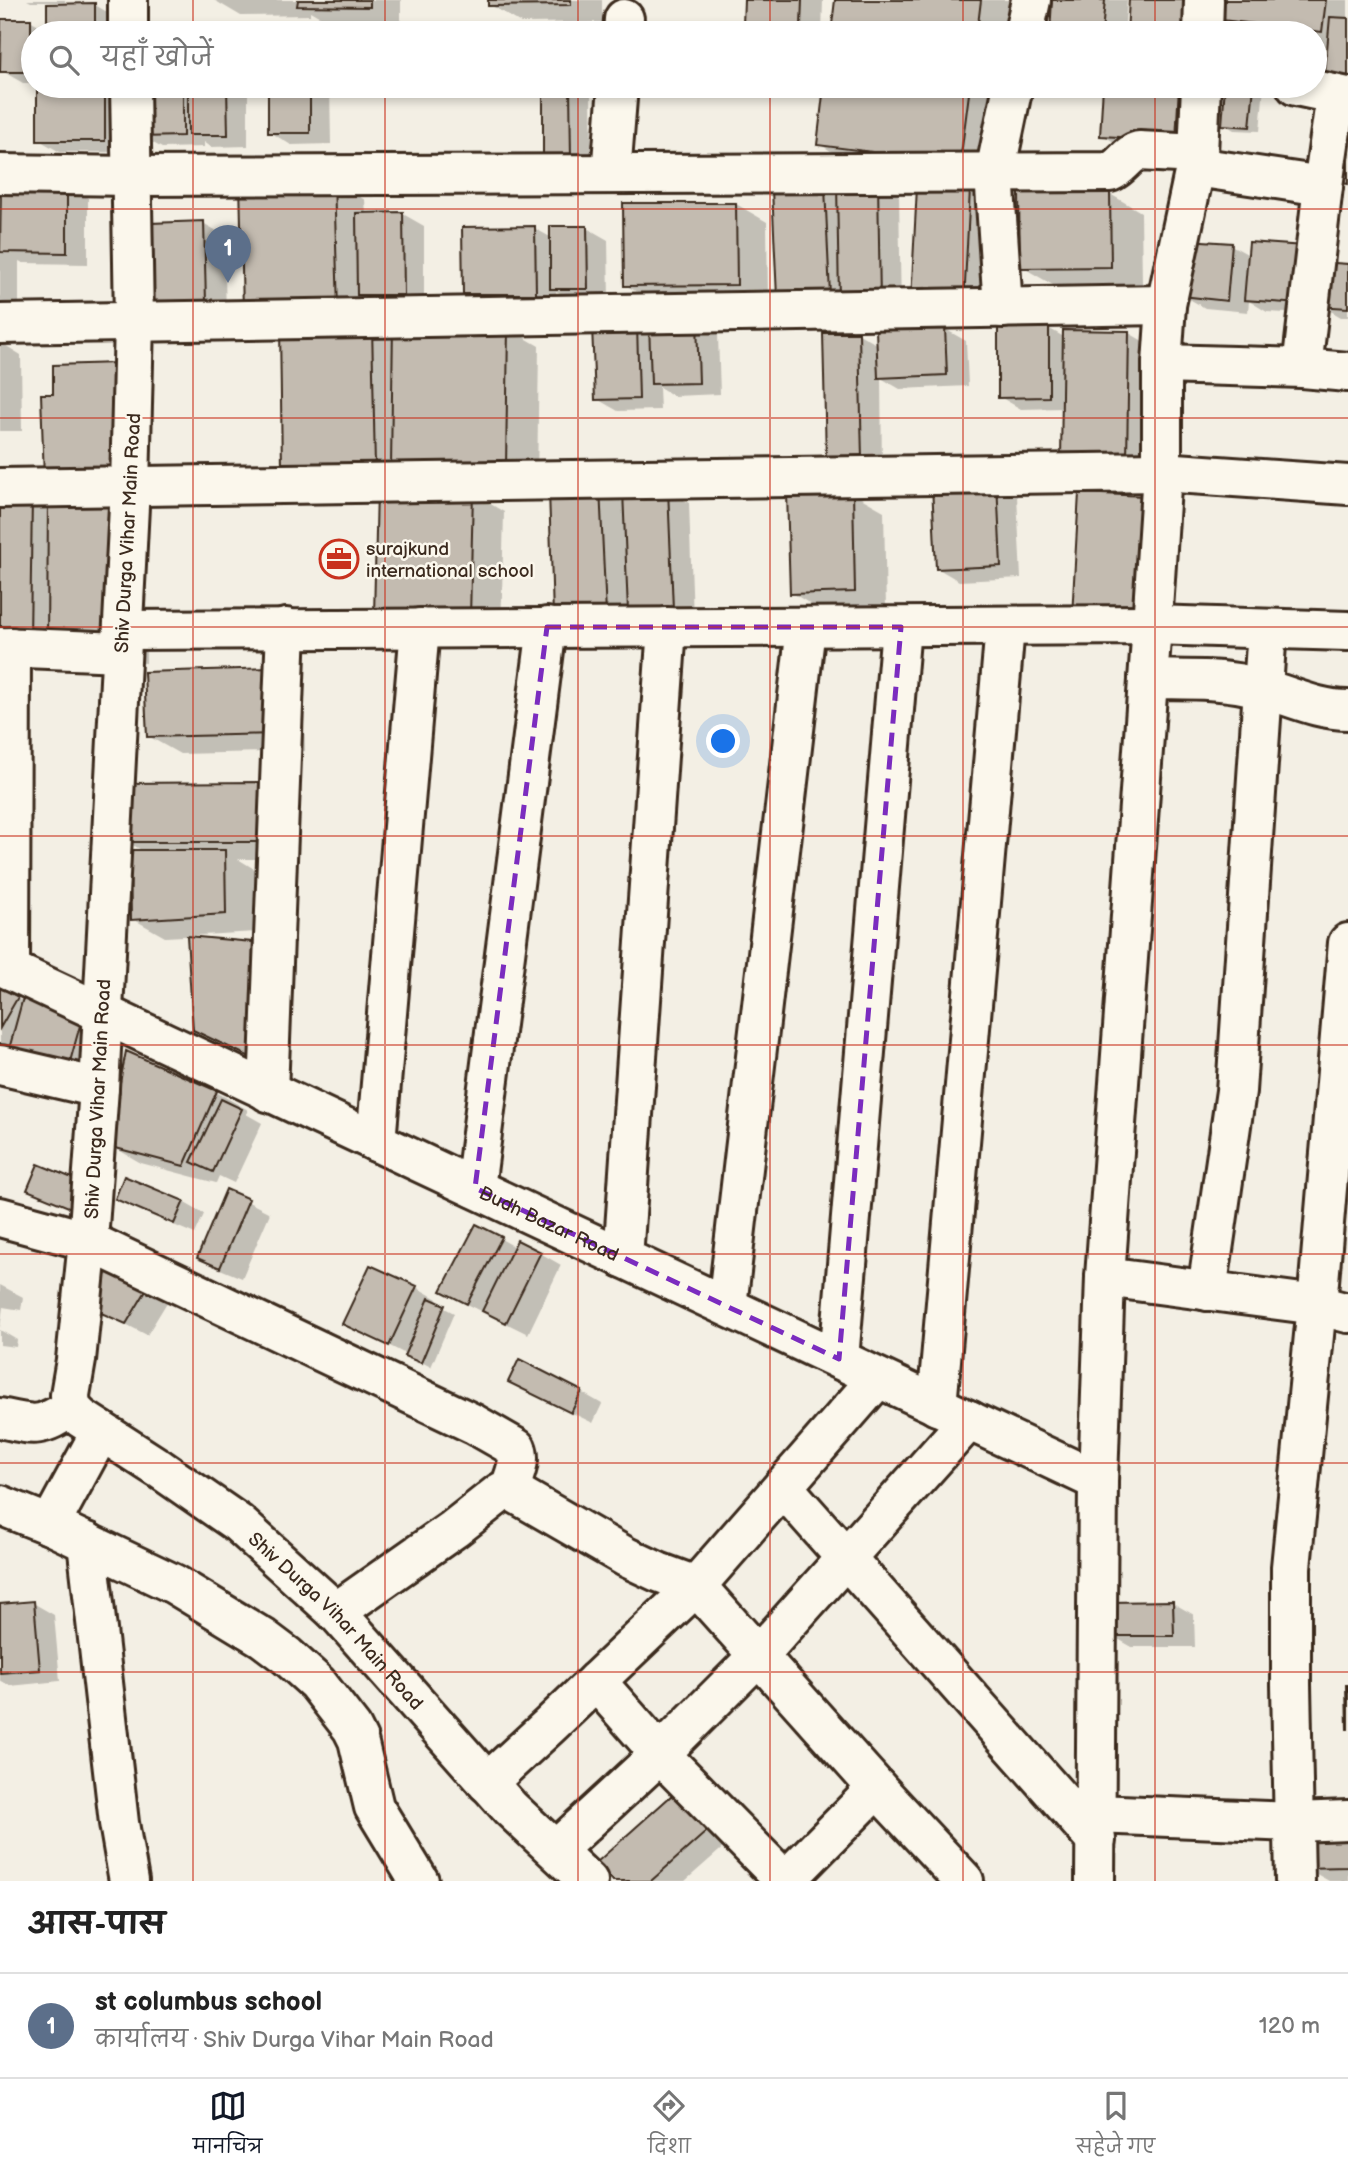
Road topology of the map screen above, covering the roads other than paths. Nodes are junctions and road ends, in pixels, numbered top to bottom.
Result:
1 (128, 0) edge
2 (1031, 0) edge
3 (1204, 0) edge
4 (128, 21) edge
5 (1027, 21) edge
6 (1203, 21) edge
7 (1342, 96) edge
8 (130, 98) edge
9 (617, 98) edge
10 (1011, 98) edge
11 (1200, 98) edge
12 (1197, 161) junction
13 (997, 172) junction
14 (0, 174) edge
15 (611, 174) junction
16 (131, 176) junction
17 (1324, 186) junction
18 (1333, 238) edge
19 (1166, 305) junction
20 (1003, 307) junction
21 (134, 321) junction
22 (0, 324) edge
23 (1163, 365) junction
24 (1303, 368) junction
25 (1348, 372) edge
26 (1162, 472) junction
27 (1348, 485) edge
28 (130, 487) junction
29 (0, 488) edge
30 (1153, 625) junction
31 (547, 627) junction
32 (667, 627) junction
33 (806, 627) junction
34 (901, 627) junction
35 (1005, 627) junction
36 (286, 628) junction
37 (420, 628) junction
38 (1267, 629) junction
39 (1348, 631) edge
40 (122, 641) junction
41 (8, 655) edge
42 (1148, 679) junction
43 (1262, 689) junction
44 (1348, 710) edge
45 (1348, 943) edge
46 (5, 968) edge
47 (102, 1013) junction
48 (0, 1065) edge
49 (99, 1088) junction
50 (268, 1091) junction
51 (1342, 1099) edge
52 (376, 1142) junction
53 (475, 1188) junction
54 (0, 1217) edge
55 (88, 1241) junction
56 (623, 1258) junction
57 (1105, 1277) junction
58 (1207, 1291) junction
59 (727, 1306) junction
60 (1333, 1309) edge
61 (839, 1359) junction
62 (878, 1378) junction
63 (71, 1408) junction
64 (953, 1413) junction
65 (0, 1418) edge
66 (101, 1431) junction
67 (1098, 1482) junction
68 (783, 1487) junction
69 (509, 1491) junction
70 (0, 1505) edge
71 (50, 1525) junction
72 (87, 1542) junction
73 (845, 1560) junction
74 (696, 1586) junction
75 (336, 1612) junction
76 (758, 1656) junction
77 (596, 1681) junction
78 (660, 1754) junction
79 (487, 1783) junction
80 (877, 1788) junction
81 (1348, 1820) edge
82 (1295, 1822) junction
83 (1095, 1827) junction
84 (556, 1850) junction
85 (129, 1881) edge
86 (419, 1881) edge
87 (588, 1881) edge
88 (787, 1881) edge
89 (964, 1881) edge
90 (1095, 1881) edge
91 (1295, 1881) edge

1 - 4 street
2 - 5 street
3 - 6 street
7 - 17 street
8 - 16 street, Shiv Durga Vihar Main Road
9 - 15 street
10 - 13 street
11 - 12 street
12 - 13 street
12 - 17 street
12 - 19 street
13 - 15 street
13 - 20 street
14 - 16 street
15 - 16 street
16 - 21 street, Shiv Durga Vihar Main Road
17 - 18 street
18 - 24 street
19 - 20 street
19 - 23 street
20 - 21 street
21 - 22 street
21 - 28 street, Shiv Durga Vihar Main Road
23 - 24 street
23 - 26 street
24 - 25 street
26 - 27 street
26 - 28 street
26 - 30 street
28 - 29 street
28 - 40 street, Shiv Durga Vihar Main Road
30 - 35 street
30 - 38 street
30 - 42 street
31 - 32 street
31 - 37 street
31 - 53 street
32 - 33 street
32 - 56 street
33 - 34 street
33 - 59 street
34 - 35 street
34 - 61 street
35 - 64 street
36 - 37 street
36 - 40 street
36 - 50 street
37 - 52 street
38 - 39 street
38 - 43 street
40 - 41 street
40 - 47 street, Shiv Durga Vihar Main Road
41 - 46 street
42 - 43 street
42 - 57 street
43 - 44 street
43 - 58 street
45 - 51 street
46 - 47 street, Budh Bazar Road
47 - 49 street, Shiv Durga Vihar Main Road
47 - 50 street, Budh Bazar Road
48 - 49 street
49 - 55 street, Shiv Durga Vihar Main Road
50 - 52 street, Budh Bazar Road
51 - 60 street
52 - 53 street, Budh Bazar Road
53 - 56 street, Budh Bazar Road
54 - 55 street
55 - 63 street, Shiv Durga Vihar Main Road
55 - 69 street
56 - 59 street, Budh Bazar Road
57 - 58 street
57 - 67 street
58 - 60 street
59 - 61 street, Budh Bazar Road
60 - 82 street
61 - 62 street, Budh Bazar Road
62 - 64 street, Budh Bazar Road
62 - 68 street
63 - 65 street
63 - 66 street, Shiv Durga Vihar Main Road
64 - 67 street, Budh Bazar Road
64 - 73 street
66 - 71 street
66 - 75 street, Shiv Durga Vihar Main Road
67 - 83 street
68 - 73 street
68 - 74 street
69 - 74 street
69 - 75 street
70 - 71 street
71 - 72 street
72 - 85 street
72 - 86 street
73 - 76 street
73 - 83 street
74 - 76 street
74 - 77 street
75 - 79 street, Shiv Durga Vihar Main Road
76 - 78 street
76 - 80 street
77 - 78 street
77 - 79 street
78 - 84 street
78 - 88 street
79 - 84 street, Shiv Durga Vihar Main Road
80 - 88 street
80 - 89 street
81 - 82 street
82 - 83 street
82 - 91 street
83 - 90 street
84 - 87 street, Shiv Durga Vihar Main Road

